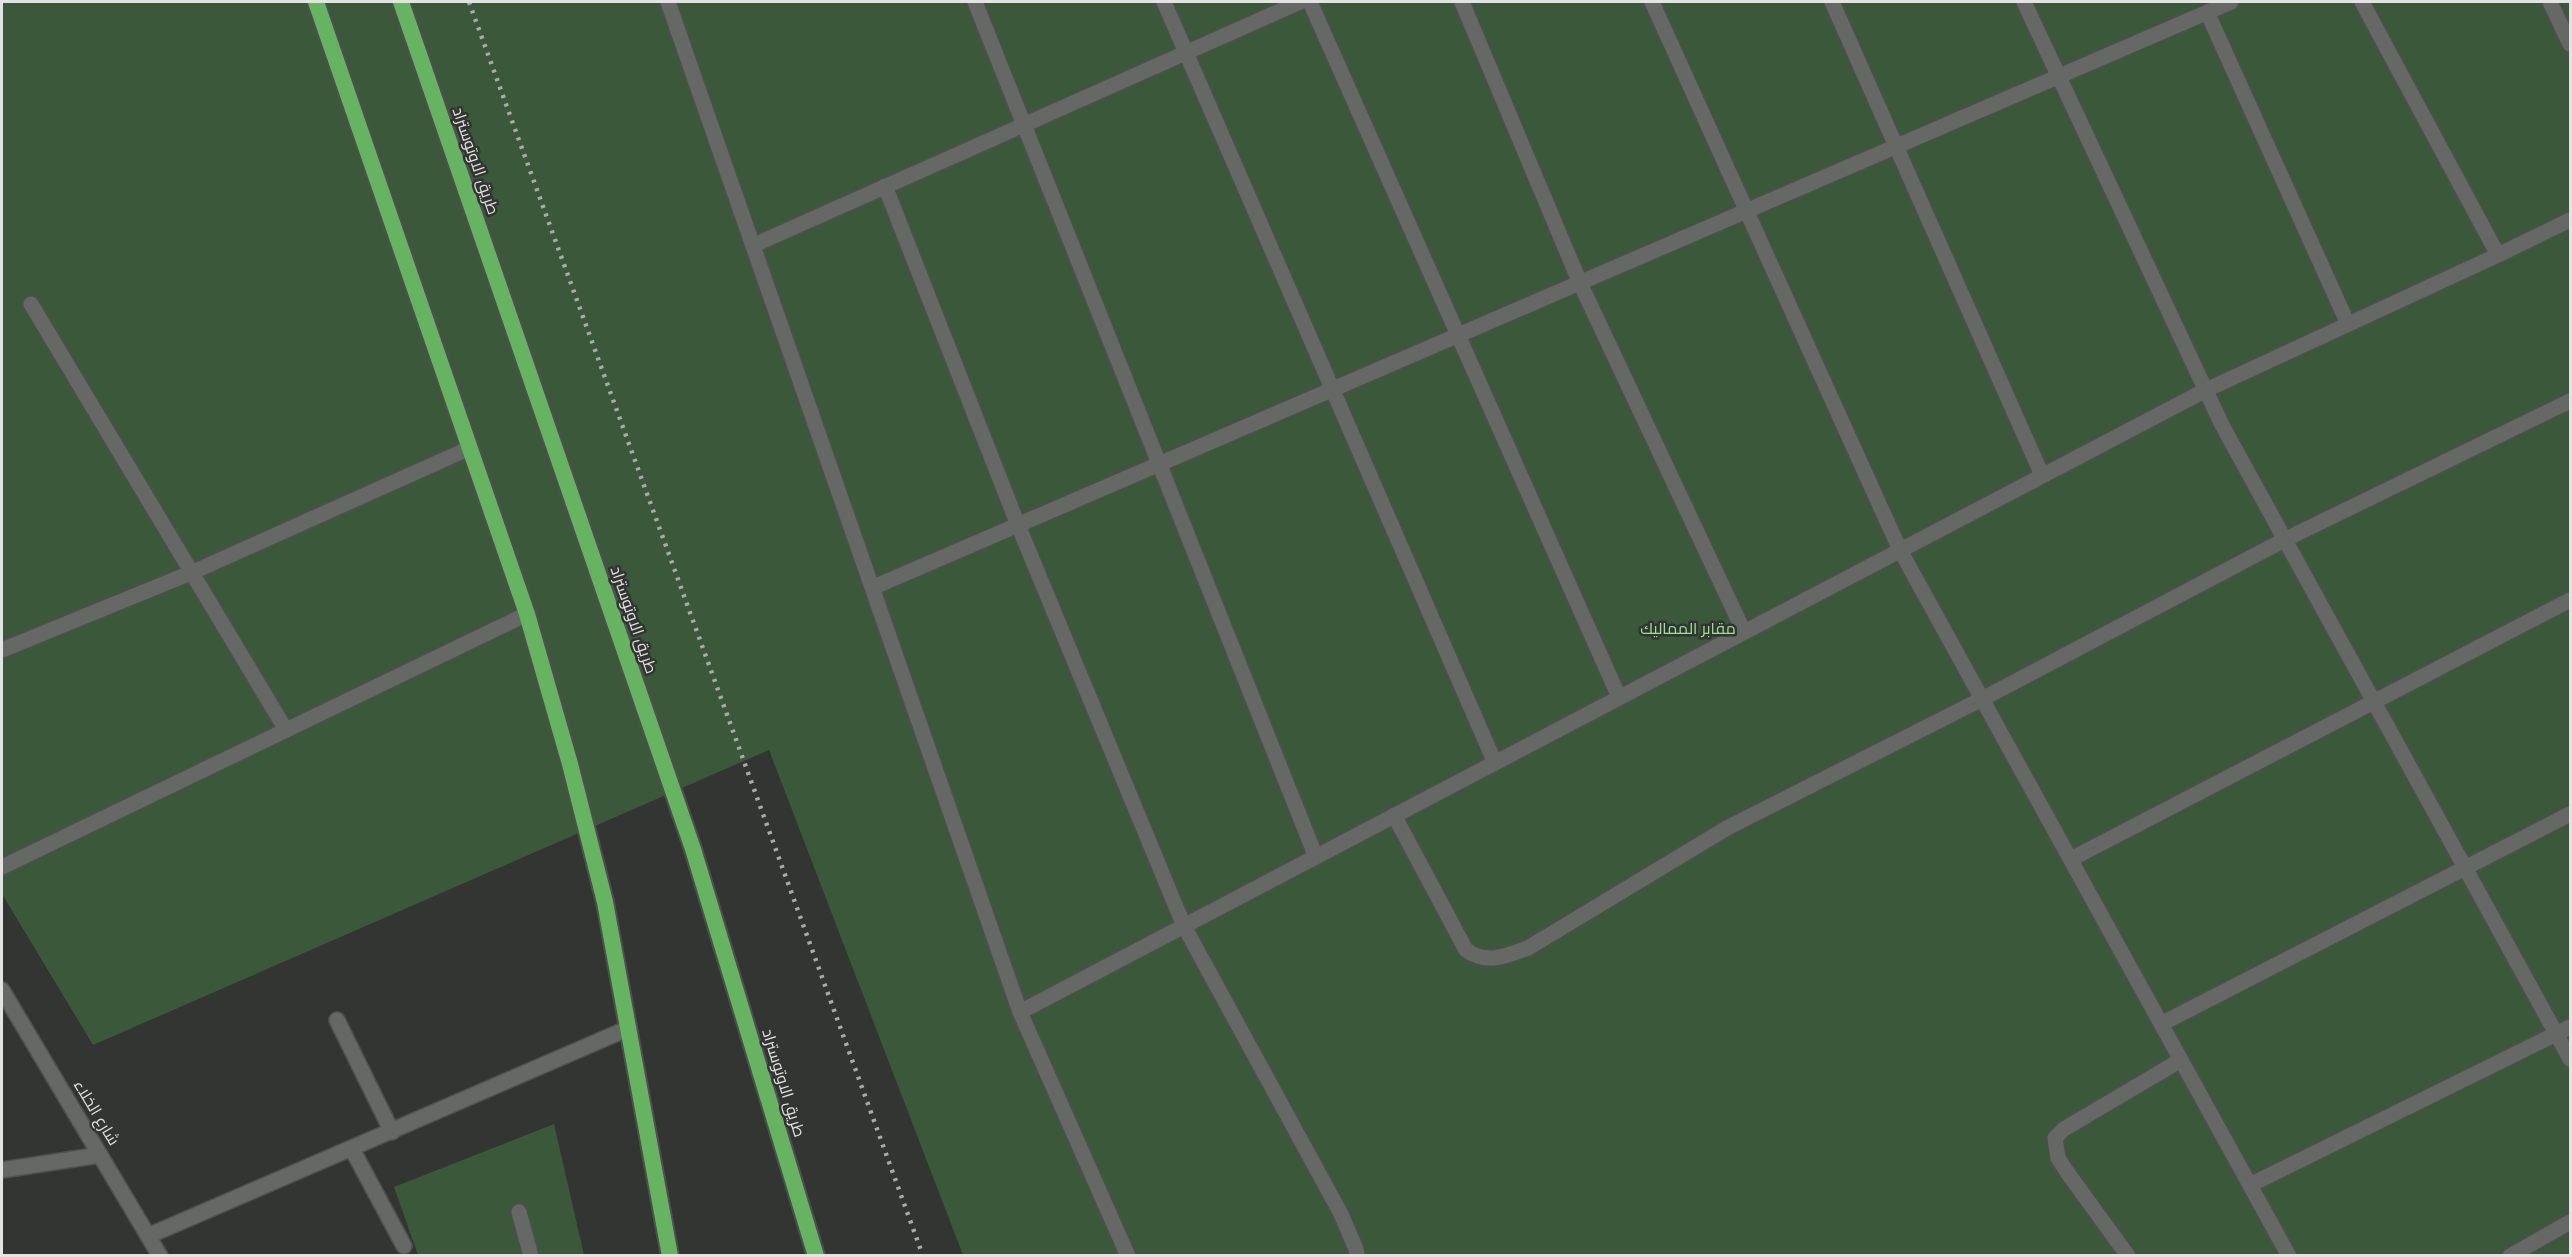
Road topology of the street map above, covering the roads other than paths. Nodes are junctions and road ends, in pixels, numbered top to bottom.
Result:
1 (316, 2) edge
2 (401, 2) edge
3 (668, 2) edge
4 (975, 2) edge
5 (1164, 2) edge
6 (1300, 2) edge
7 (1310, 2) edge
8 (1462, 2) edge
9 (1652, 2) edge
10 (1832, 2) edge
11 (2024, 2) edge
12 (2231, 2) edge
13 (2362, 2) edge
14 (2550, 2) edge
15 (2206, 12) junction
16 (2571, 44) edge
17 (1186, 53) junction
18 (2059, 75) junction
19 (1024, 124) junction
20 (1898, 146) junction
21 (885, 186) junction
22 (1747, 210) junction
23 (2571, 219) edge
24 (754, 245) junction
25 (2498, 255) junction
26 (1580, 283) junction
27 (31, 304) dead end
28 (2348, 324) junction
29 (1458, 335) junction
30 (1333, 390) junction
31 (2206, 390) junction
32 (2571, 401) edge
33 (470, 448) junction
34 (1160, 464) junction
35 (2042, 475) junction
36 (1018, 525) junction
37 (2286, 539) junction
38 (1900, 550) junction
39 (193, 572) junction
40 (874, 587) junction
41 (2571, 600) edge
42 (527, 614) junction
43 (1744, 632) junction
44 (2, 650) edge
45 (1619, 697) junction
46 (1982, 699) junction
47 (2375, 701) junction
48 (286, 730) junction
49 (1495, 763) junction
50 (2571, 814) edge
51 (1394, 815) junction
52 (1316, 857) junction
53 (2071, 859) junction
54 (2, 867) edge
55 (2466, 868) junction
56 (1184, 926) junction
57 (2, 990) edge
58 (1020, 1012) junction
59 (337, 1020) dead end
60 (2161, 1024) junction
61 (629, 1028) junction
62 (2564, 1030) edge
63 (2571, 1059) edge
64 (2181, 1060) junction
65 (392, 1132) junction
66 (352, 1149) junction
67 (100, 1155) junction
68 (2, 1170) edge
69 (2250, 1185) junction
70 (519, 1212) dead end
71 (2571, 1222) edge
72 (148, 1236) junction
73 (404, 1246) dead end
74 (160, 1256) edge
75 (531, 1256) edge
76 (670, 1256) edge
77 (816, 1256) edge
78 (1128, 1256) edge
79 (1357, 1256) edge
80 (2128, 1256) edge
81 (2289, 1256) edge
82 (2510, 1256) edge

1 - 33 highway
2 - 77 highway, طريق الاوتوستراد
3 - 24 street
4 - 19 street
5 - 17 street
6 - 17 street
7 - 29 street
8 - 26 street
9 - 22 street
10 - 20 street
11 - 18 street
12 - 15 street
13 - 25 street
14 - 16 street
15 - 18 street
15 - 28 street
17 - 19 street
17 - 30 street
18 - 20 street
18 - 31 street
19 - 21 street
19 - 34 street
20 - 22 street
20 - 35 street
21 - 24 street
21 - 36 street
22 - 26 street
22 - 38 street
23 - 25 street
24 - 40 street
25 - 28 street
26 - 29 street
26 - 43 street
27 - 39 street
28 - 31 street
29 - 30 street
29 - 45 street
30 - 34 street
30 - 49 street
31 - 35 street
31 - 37 street
32 - 37 street
33 - 39 street
33 - 42 highway
34 - 36 street
34 - 52 street
35 - 38 street
36 - 40 street
36 - 56 street
37 - 46 street
37 - 47 street
38 - 43 street
38 - 46 street
39 - 44 street
39 - 48 street
40 - 58 street
41 - 47 street
42 - 48 street
42 - 61 highway
43 - 45 street
45 - 49 street
46 - 51 street
46 - 53 street
47 - 53 street
47 - 55 street
48 - 54 street
49 - 51 street
50 - 55 street
51 - 52 street
52 - 56 street
53 - 60 street
55 - 60 street
55 - 62 street
56 - 58 street
56 - 79 street
57 - 67 street, شارع الخلاء
58 - 78 street
59 - 65 street
60 - 64 street
61 - 65 street
61 - 76 highway
62 - 63 street
62 - 69 street
64 - 69 street
64 - 80 street
65 - 66 street
66 - 72 street
66 - 73 street
67 - 68 street
67 - 72 street, شارع الخلاء
69 - 81 street
70 - 75 street
71 - 82 street
72 - 74 street, شارع الخلاء

